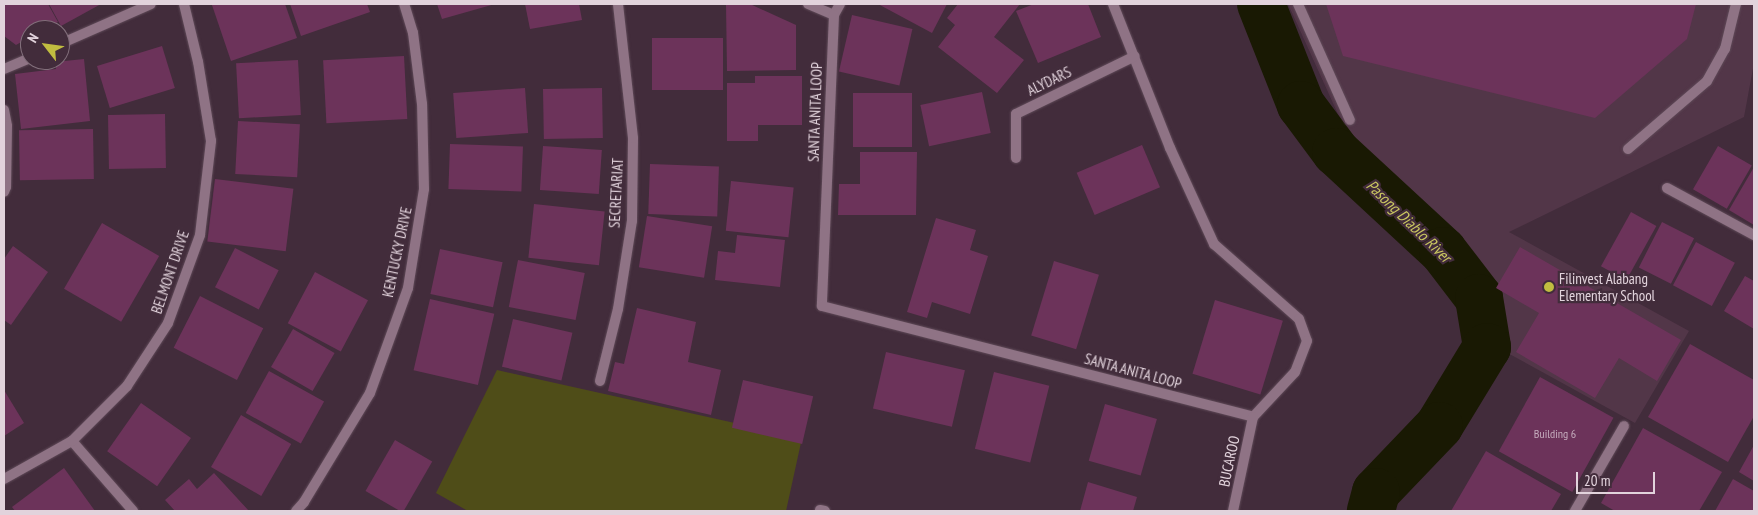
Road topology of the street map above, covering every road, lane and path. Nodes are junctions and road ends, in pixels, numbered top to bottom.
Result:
1 (151, 4) edge
2 (184, 4) edge
3 (404, 4) edge
4 (618, 4) edge
5 (808, 4) edge
6 (840, 4) edge
7 (1113, 4) edge
8 (1298, 4) edge
9 (1736, 4) edge
10 (834, 15) junction
11 (70, 40) edge
12 (1135, 56) junction
13 (20, 63) edge
14 (4, 70) edge
15 (4, 110) edge
16 (1350, 120) dead end
17 (1628, 149) dead end
18 (1016, 158) dead end
19 (1667, 188) dead end
20 (4, 192) edge
21 (1754, 235) edge
22 (600, 381) dead end
23 (1253, 417) junction
24 (1624, 426) dead end
25 (72, 441) junction
26 (4, 479) edge
27 (133, 511) edge
28 (296, 511) edge
29 (1234, 511) edge
30 (1575, 511) edge

1 - 11 street
2 - 25 street, BELMONT DRIVE
3 - 28 street, KENTUCKY DRIVE
4 - 22 street, SECRETARIAT
5 - 10 street
6 - 10 street, SANTA ANITA LOOP
7 - 12 street
8 - 16 street
9 - 17 street
10 - 23 street, SANTA ANITA LOOP
12 - 18 street, ALYDARS
12 - 23 street
13 - 14 street
15 - 20 street
19 - 21 street
23 - 29 street, BUCAROO
24 - 30 street
25 - 26 street, BELMONT DRIVE
25 - 27 street

